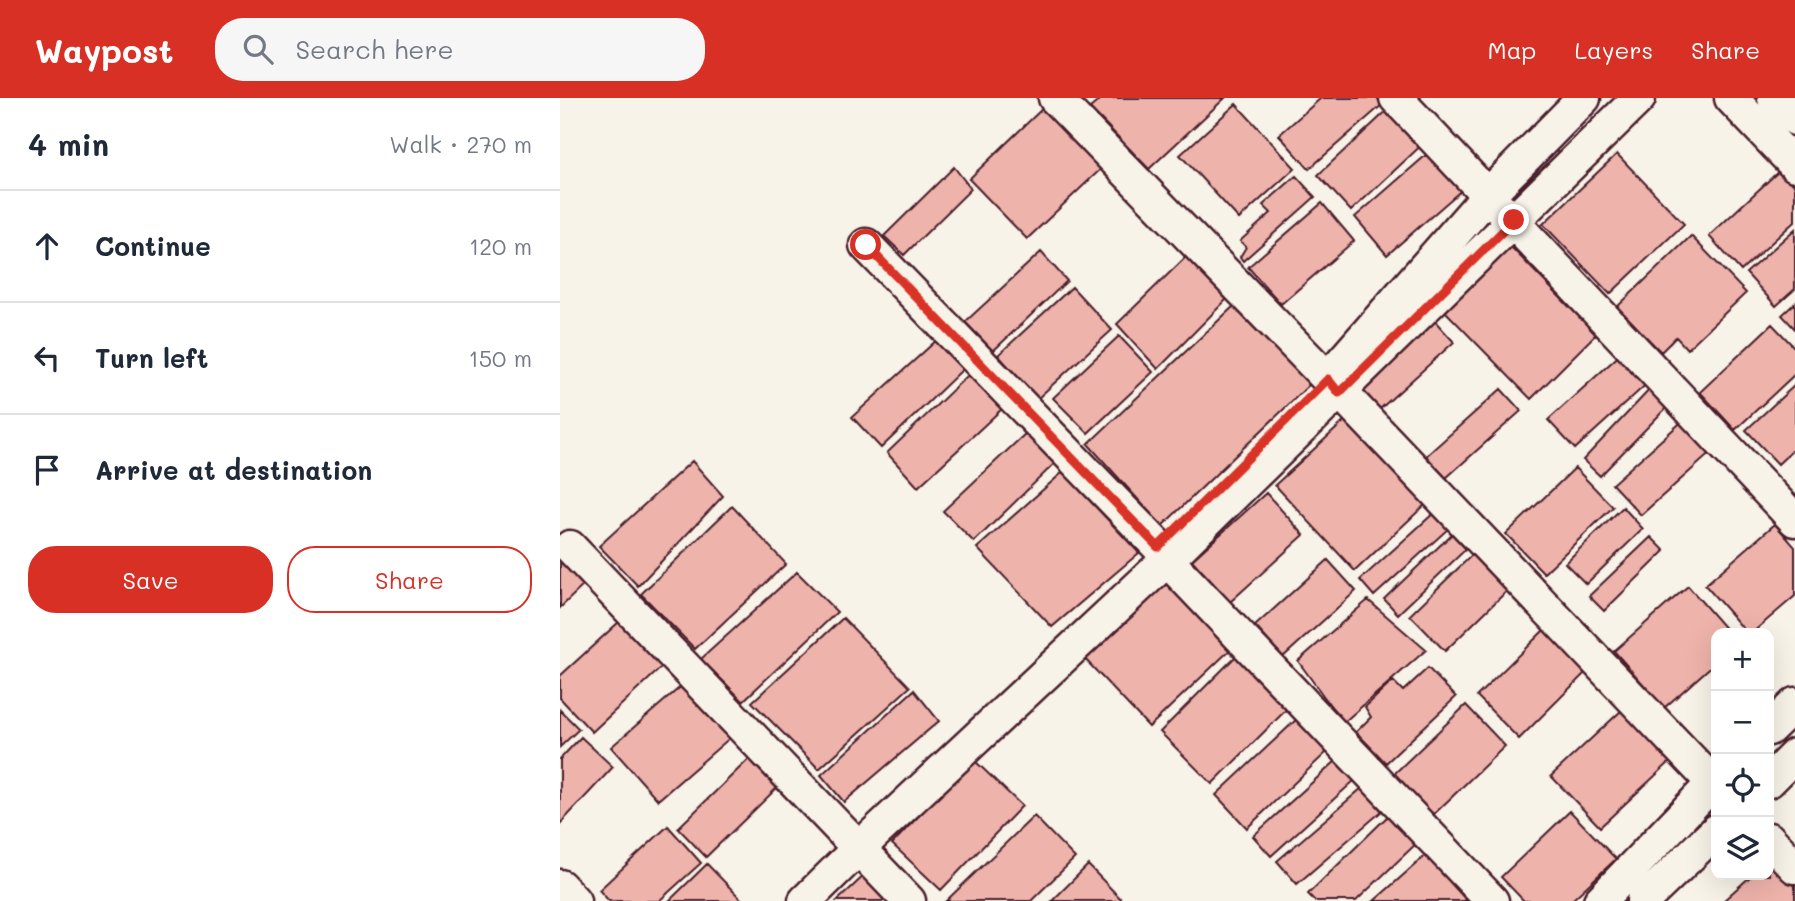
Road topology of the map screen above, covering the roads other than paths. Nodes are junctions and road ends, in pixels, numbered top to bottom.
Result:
1 (1055, 98) edge
2 (1396, 98) edge
3 (1584, 98) edge
4 (1639, 98) edge
5 (1731, 98) edge
6 (1774, 98) edge
7 (1795, 119) edge
8 (1795, 165) edge
9 (1489, 194) junction
10 (1514, 220) junction
11 (866, 245) dead end
12 (1334, 386) junction
13 (1795, 520) edge
14 (570, 547) dead end
15 (1163, 553) junction
16 (1795, 704) edge
17 (1774, 725) edge
18 (1795, 755) edge
19 (1774, 775) edge
20 (1711, 779) edge
21 (1711, 787) edge
22 (1711, 836) edge
23 (854, 842) junction
24 (1774, 844) edge
25 (1795, 867) edge
26 (560, 886) edge
27 (574, 901) edge
28 (783, 901) edge
29 (805, 901) edge
30 (909, 901) edge
31 (1492, 901) edge
32 (1600, 901) edge
33 (1643, 901) edge

1 - 12 street
2 - 9 street
3 - 9 street
4 - 10 street
5 - 8 street
6 - 7 street
9 - 10 street
9 - 12 street
10 - 12 street
10 - 13 street
11 - 15 street
12 - 15 street
12 - 20 street
14 - 23 street
15 - 23 street
15 - 31 street
16 - 17 street
18 - 19 street
21 - 32 street
22 - 33 street
23 - 28 street
23 - 29 street
23 - 30 street
24 - 25 street
26 - 27 street

